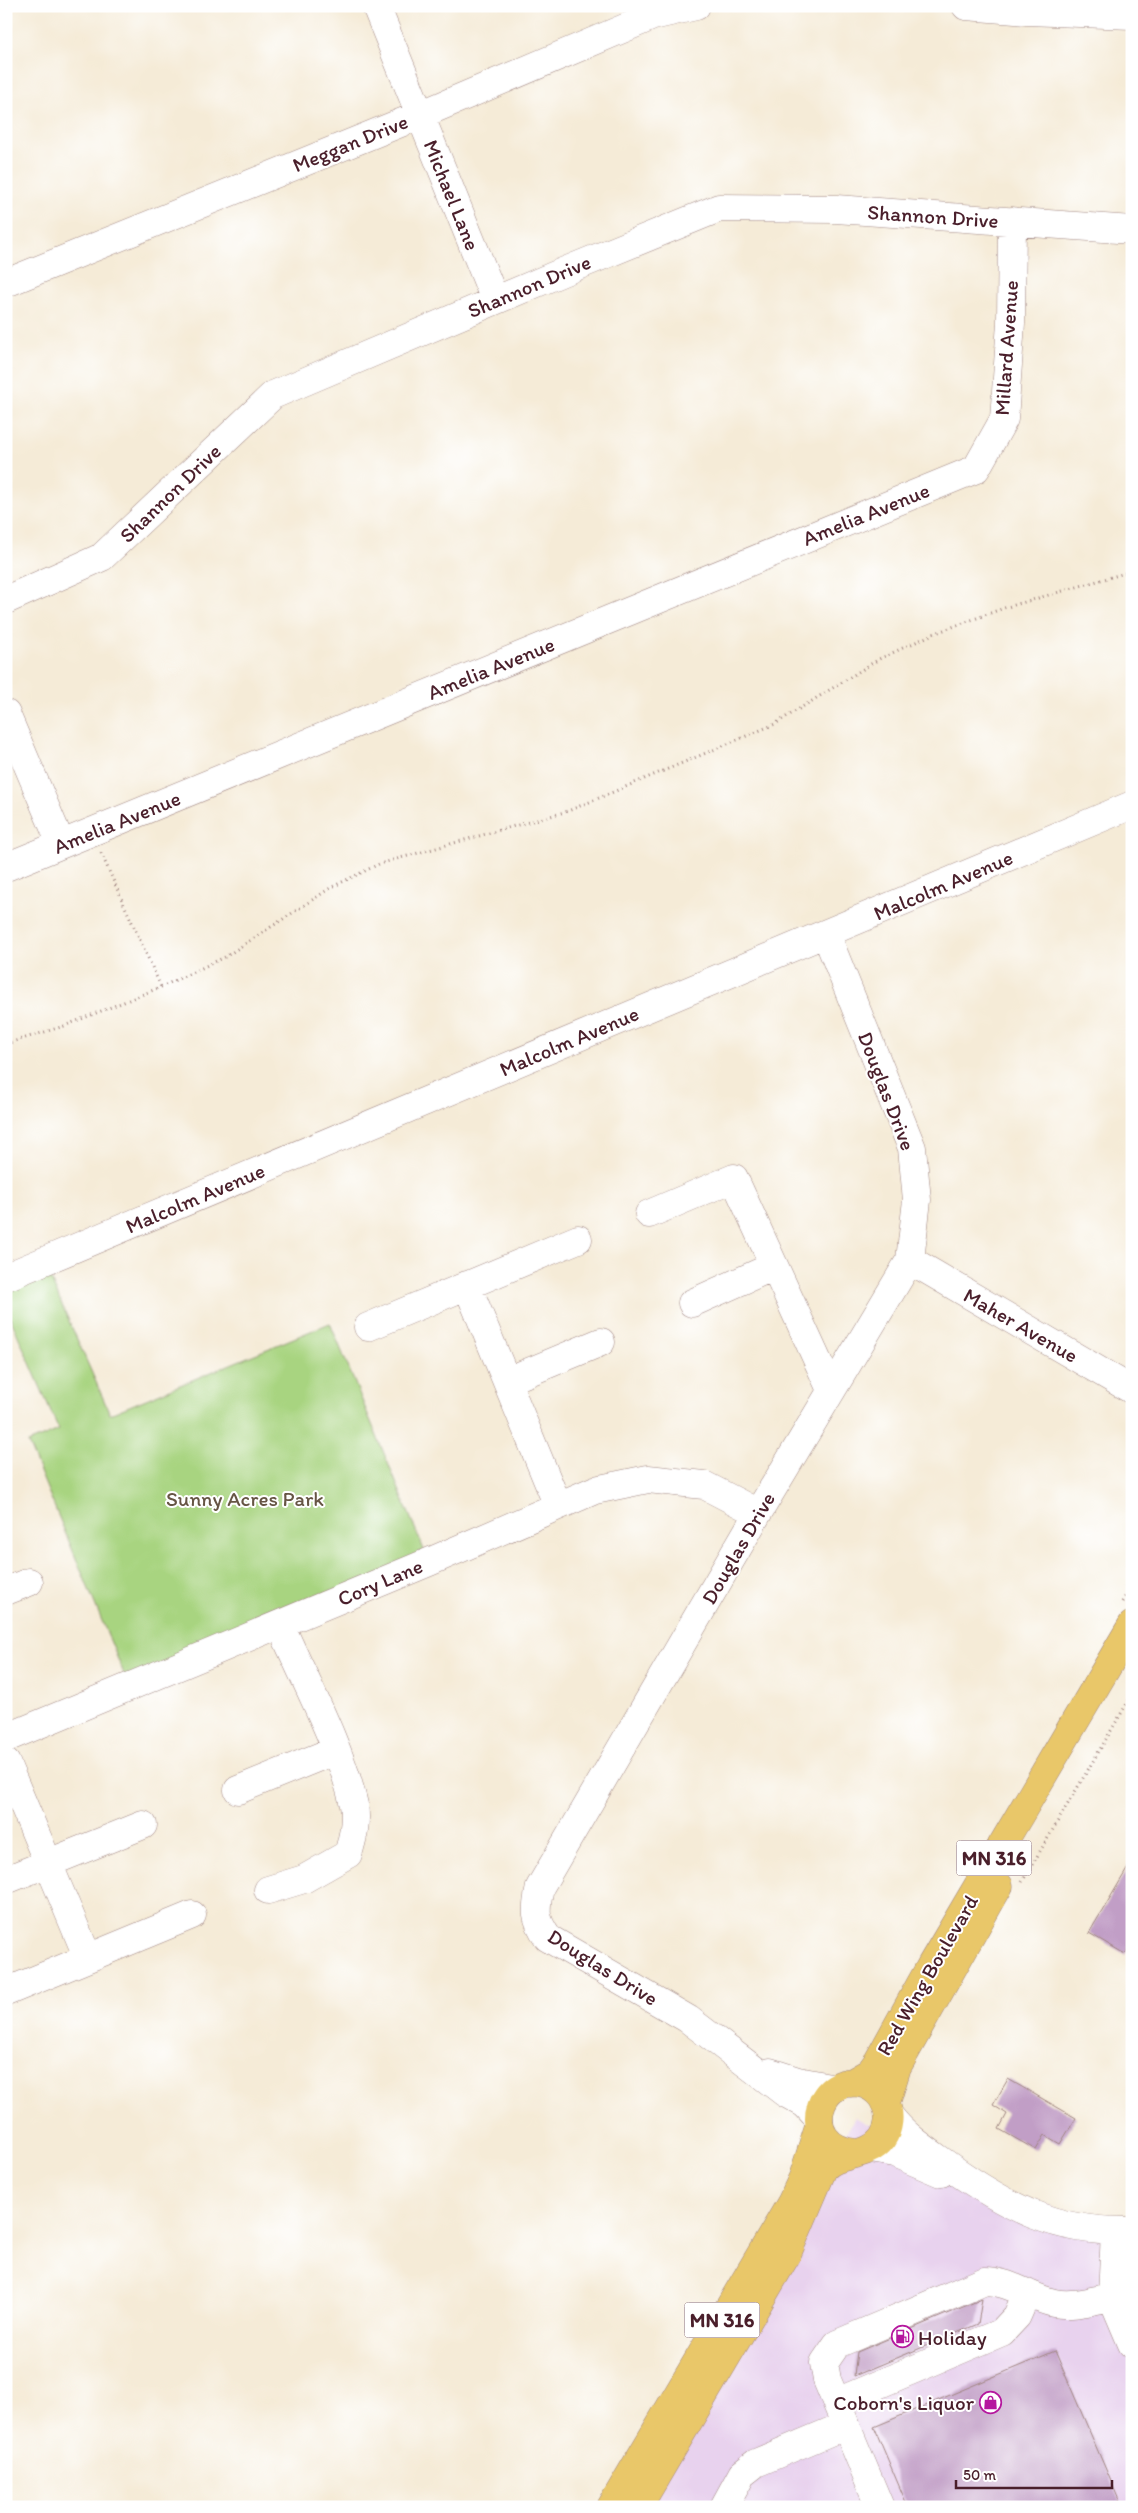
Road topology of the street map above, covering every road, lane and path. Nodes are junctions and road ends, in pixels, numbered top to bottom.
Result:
1 (376, 6) edge
2 (696, 6) edge
3 (966, 6) edge
4 (1132, 15) edge
5 (420, 115) junction
6 (1012, 221) junction
7 (1132, 230) edge
8 (6, 283) edge
9 (494, 300) junction
10 (976, 469) joint
11 (1132, 571) edge
12 (6, 600) edge
13 (6, 714) edge
14 (1132, 806) edge
15 (92, 832) junction
16 (61, 844) junction
17 (6, 867) edge
18 (826, 934) junction
19 (161, 987) junction
20 (6, 1044) edge
21 (650, 1214) dead end
22 (578, 1238) dead end
23 (910, 1260) junction
24 (774, 1266) junction
25 (6, 1277) edge
26 (467, 1285) junction
27 (692, 1303) dead end
28 (368, 1327) dead end
29 (601, 1342) dead end
30 (506, 1381) junction
31 (831, 1390) junction
32 (1132, 1390) edge
33 (558, 1506) junction
34 (758, 1513) junction
35 (280, 1624) junction
36 (1132, 1625) edge
37 (1132, 1657) edge
38 (6, 1738) edge
39 (336, 1750) junction
40 (6, 1762) edge
41 (238, 1790) dead end
42 (143, 1824) dead end
43 (48, 1863) junction
44 (6, 1880) edge
45 (268, 1890) dead end
46 (192, 1915) dead end
47 (88, 1958) junction
48 (6, 1992) edge
49 (743, 2060) junction
50 (843, 2085) junction
51 (887, 2109) junction
52 (819, 2123) junction
53 (864, 2151) junction
54 (978, 2186) junction
55 (1124, 2231) edge
56 (1027, 2293) junction
57 (1112, 2297) junction
58 (1132, 2344) edge
59 (841, 2414) junction
60 (611, 2507) edge
61 (638, 2507) edge
62 (724, 2507) edge
63 (880, 2507) edge

1 - 5 street, Michael Lane
2 - 5 street, Meggan Drive
3 - 4 street
5 - 8 street, Meggan Drive
5 - 9 street, Michael Lane
6 - 7 street, Shannon Drive
6 - 9 street, Shannon Drive
6 - 10 street, Millard Avenue
9 - 12 street, Shannon Drive
10 - 15 street, Amelia Avenue
11 - 19 path
13 - 16 street
14 - 18 street, Malcolm Avenue
15 - 16 street, Amelia Avenue
15 - 19 path
16 - 17 street, Amelia Avenue
18 - 23 street, Douglas Drive
18 - 25 street, Malcolm Avenue
19 - 20 path
21 - 24 street
22 - 26 street
23 - 31 street, Douglas Drive
23 - 32 street, Maher Avenue
24 - 27 street
24 - 31 street
26 - 28 street
26 - 30 street
29 - 30 street
30 - 33 street
31 - 34 street, Douglas Drive
33 - 34 street, Cory Lane
33 - 35 street, Cory Lane
34 - 49 street, Douglas Drive
35 - 38 street, Cory Lane
35 - 39 street
36 - 50 main road, Red Wing Boulevard / MN 316
37 - 51 main road, Red Wing Boulevard / MN 316
39 - 41 street
39 - 45 street
40 - 43 street
42 - 43 street
43 - 44 street
43 - 47 street
46 - 47 street
47 - 48 street
49 - 50 street, Douglas Drive
49 - 52 street, Douglas Drive
50 - 51 main road
50 - 52 main road, Red Wing Boulevard / MN 316
51 - 53 main road, Red Wing Boulevard / MN 316
51 - 54 street
52 - 53 main road
52 - 60 main road, Red Wing Boulevard / MN 316
53 - 54 street
53 - 61 main road, MN 316
54 - 55 street
55 - 57 street
56 - 57 street
56 - 59 street
56 - 59 street
57 - 58 street
59 - 62 street
59 - 63 street

